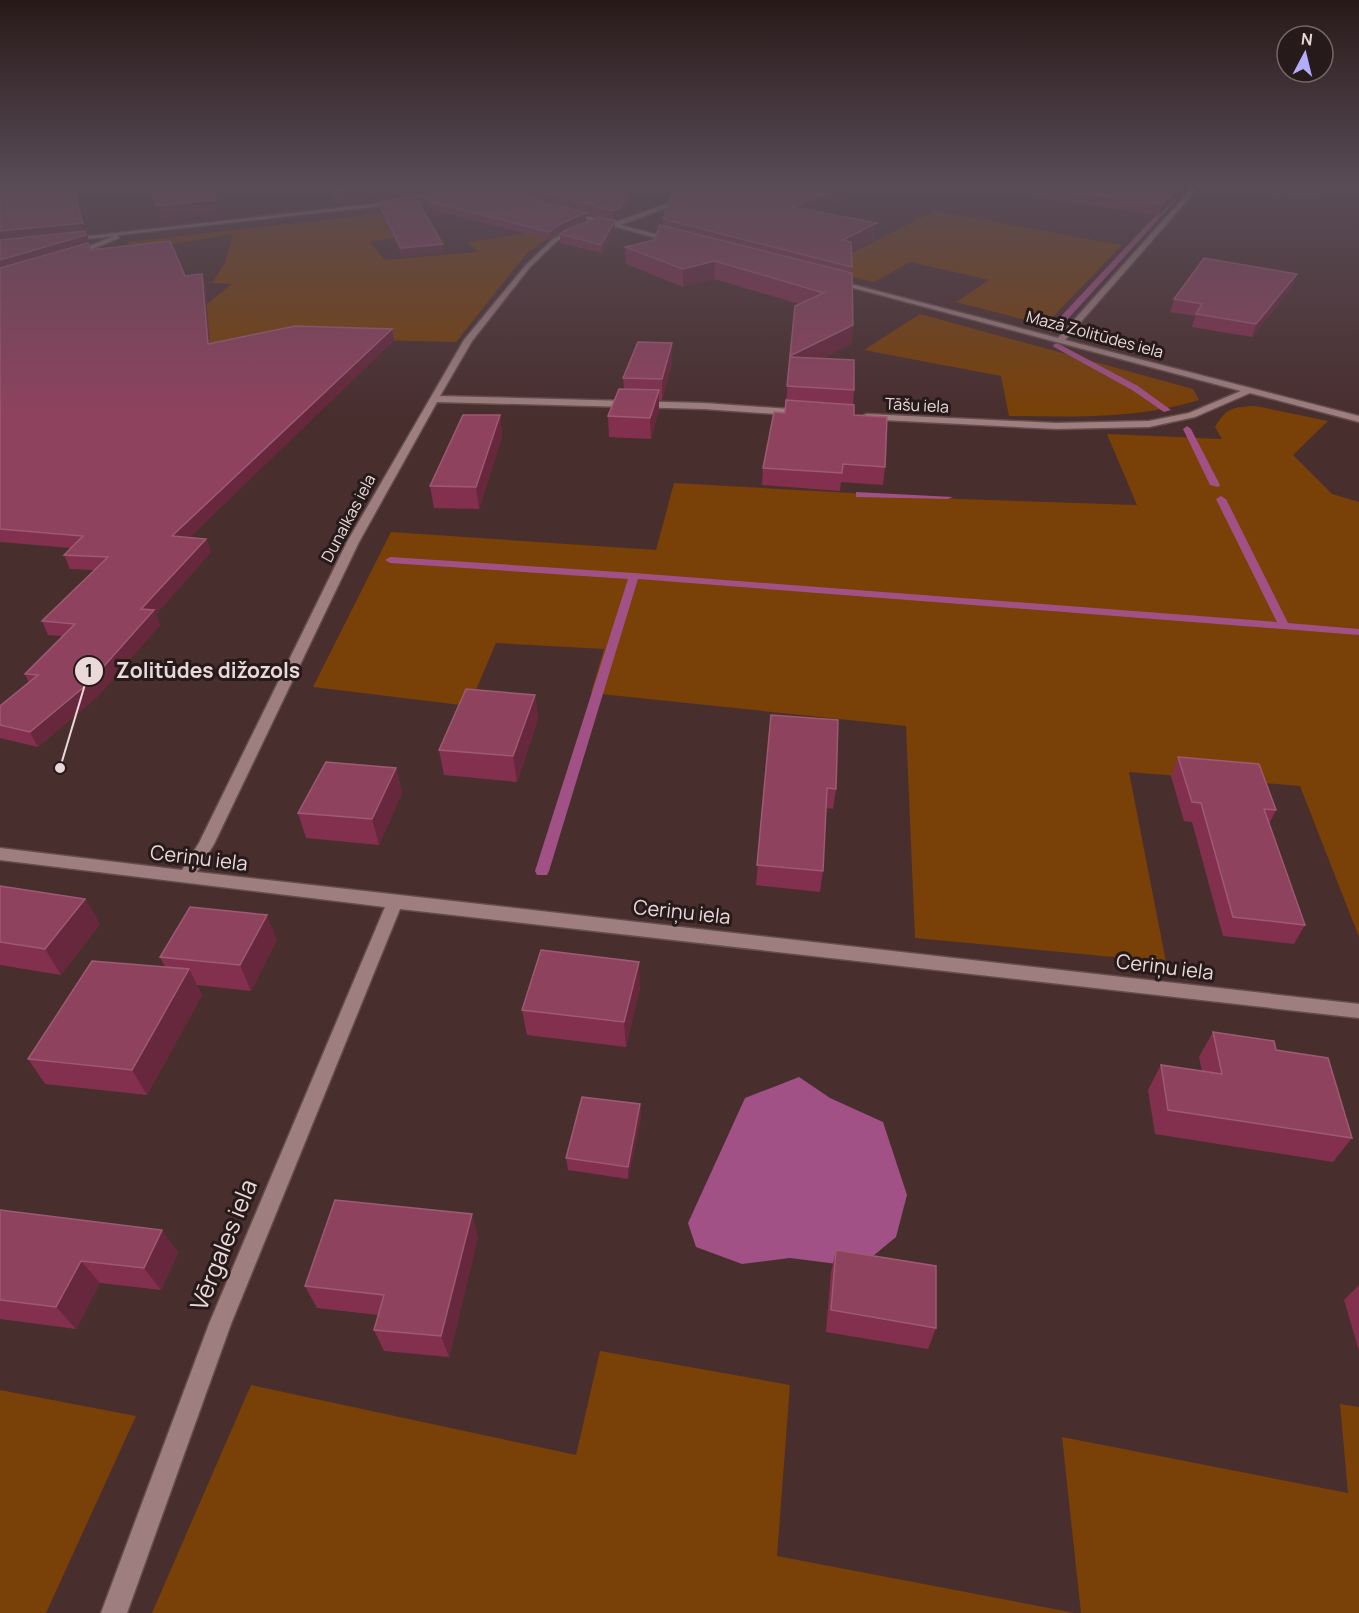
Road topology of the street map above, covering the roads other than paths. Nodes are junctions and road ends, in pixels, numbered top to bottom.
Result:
1 (532, 262) edge
2 (1128, 262) edge
3 (827, 280) edge
4 (1061, 340) junction
5 (1250, 390) junction
6 (433, 399) junction
7 (820, 414) edge
8 (854, 416) edge
9 (1359, 419) edge
10 (0, 854) edge
11 (186, 877) junction
12 (395, 902) junction
13 (1359, 1011) edge
14 (114, 1613) edge

1 - 6 street, Dunalkas iela
2 - 4 street
3 - 4 street, Mazā Zolitūdes iela
4 - 5 street, Mazā Zolitūdes iela
5 - 8 street, Tāšu iela
5 - 9 street, Mazā Zolitūdes iela
6 - 7 street
6 - 11 street, Dunalkas iela
10 - 11 street, Ceriņu iela
11 - 12 street, Ceriņu iela
12 - 13 street, Ceriņu iela
12 - 14 street, Vērgales iela

